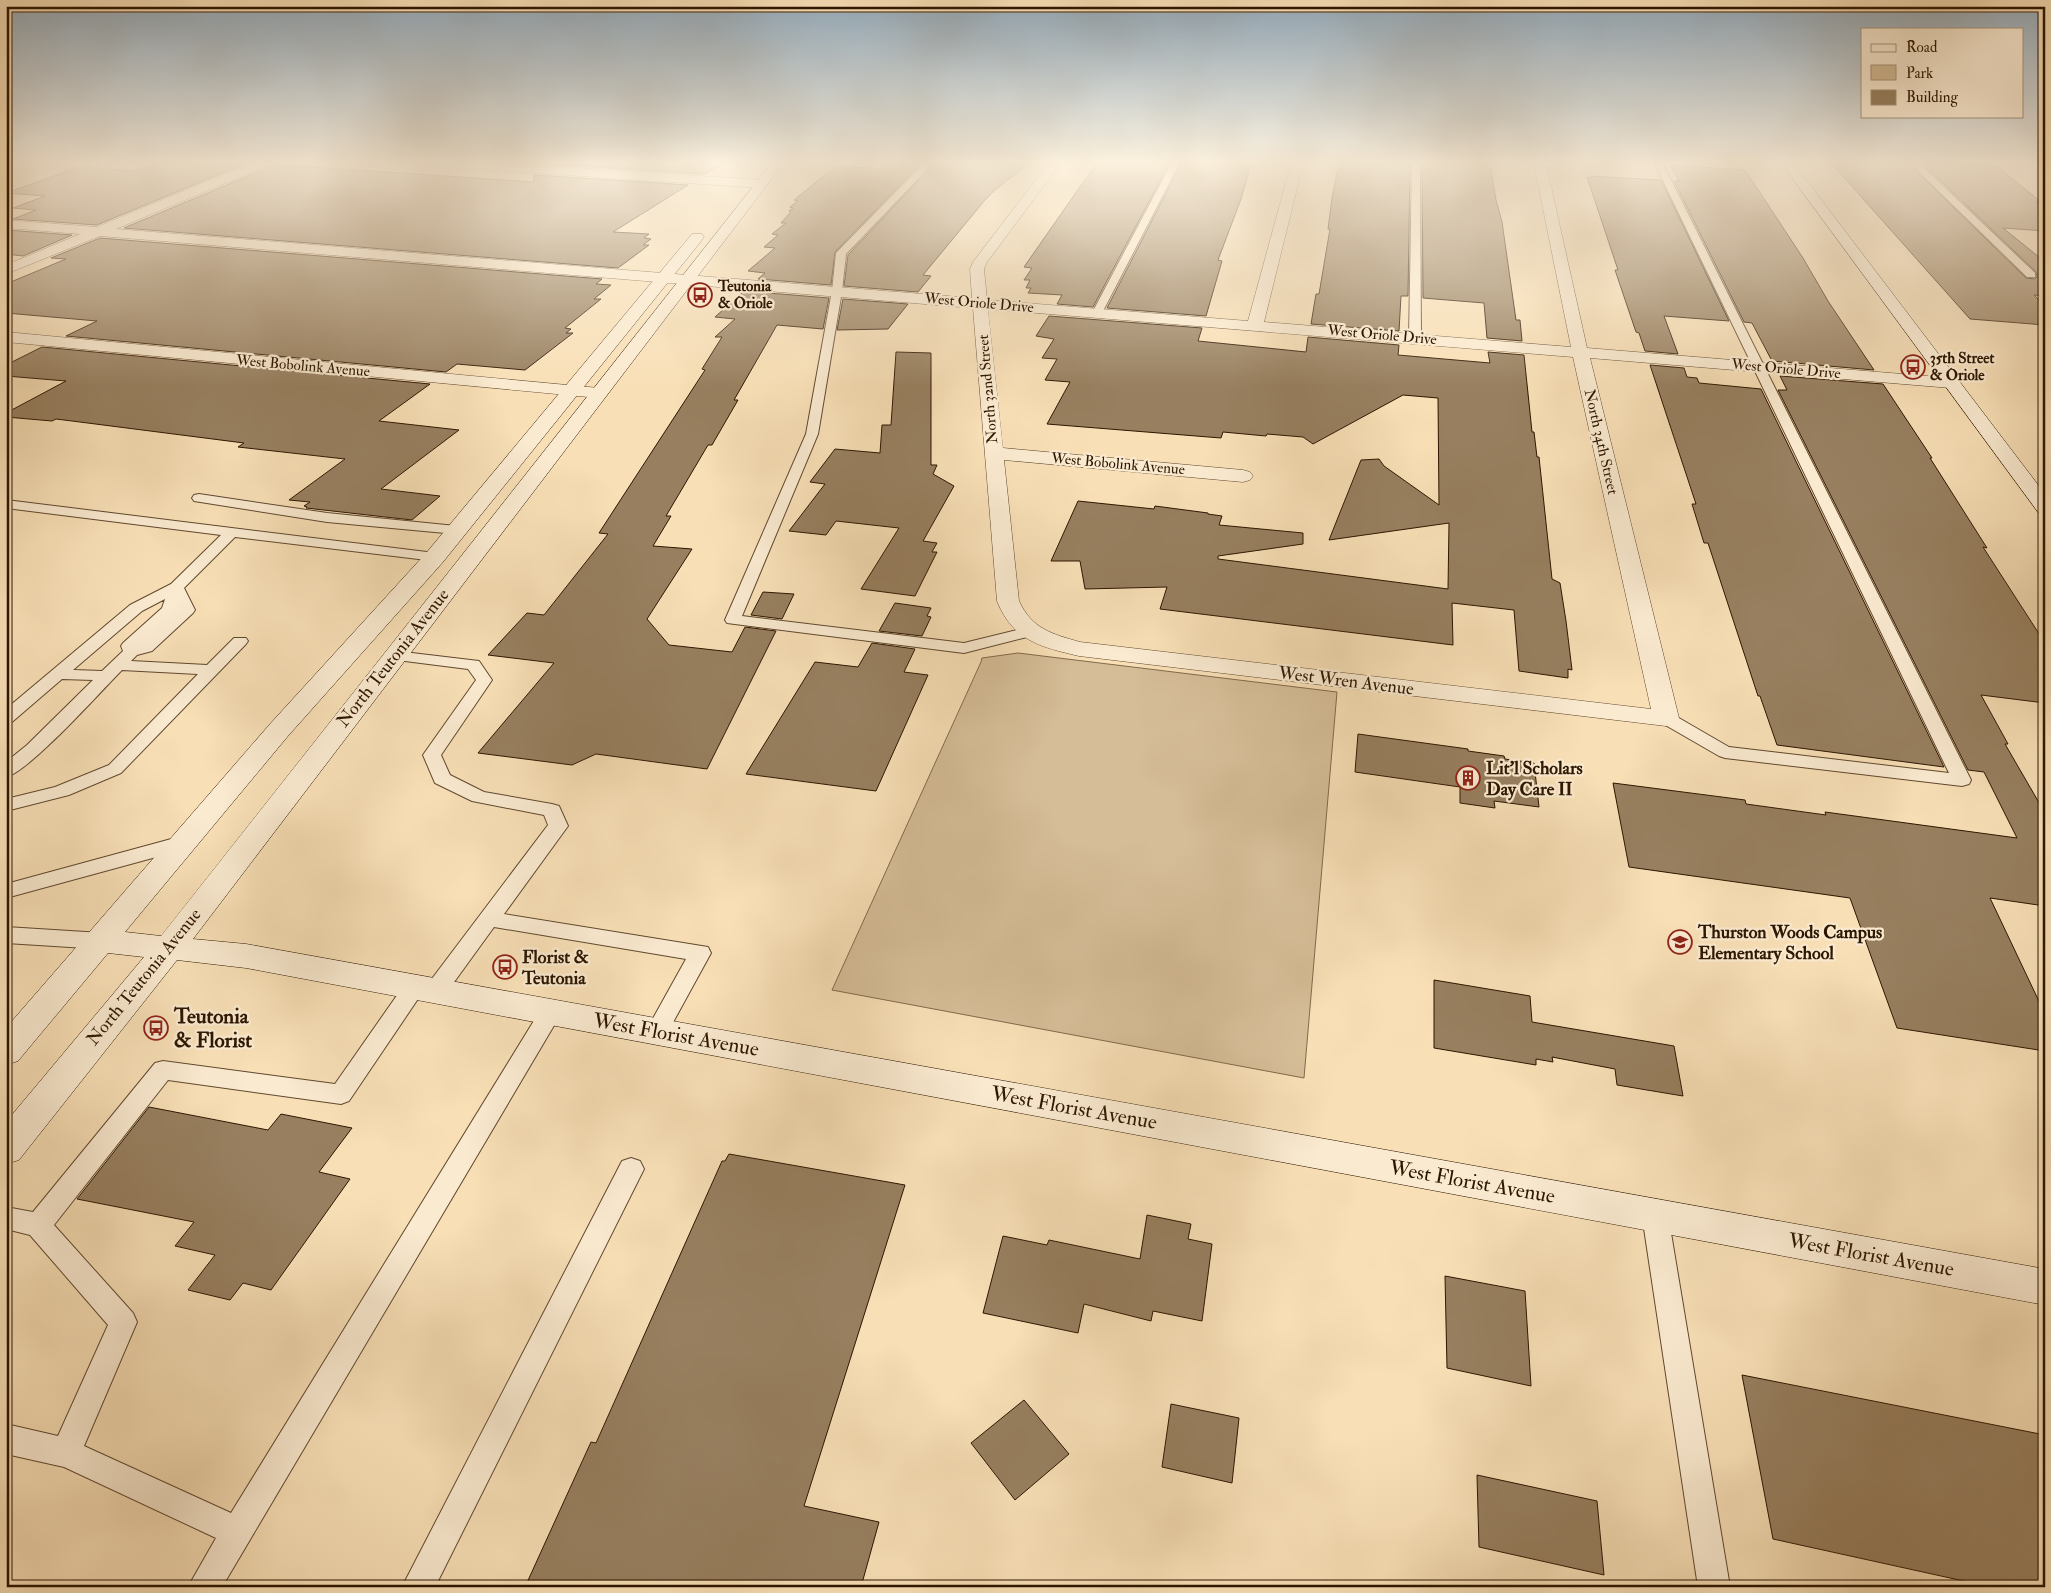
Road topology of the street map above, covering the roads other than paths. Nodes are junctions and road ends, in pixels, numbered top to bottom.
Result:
1 (84, 238) edge
2 (192, 238) edge
3 (696, 238) edge
4 (713, 238) edge
5 (855, 238) edge
6 (998, 238) edge
7 (1136, 238) edge
8 (1278, 238) edge
9 (1416, 238) edge
10 (1556, 238) edge
11 (1695, 238) edge
12 (1843, 238) edge
13 (1993, 238) edge
14 (6, 270) edge
15 (2031, 275) dead end
16 (665, 277) junction
17 (688, 278) junction
18 (837, 290) junction
19 (979, 303) junction
20 (1098, 312) junction
21 (1255, 325) junction
22 (6, 337) edge
23 (1415, 338) junction
24 (1580, 352) junction
25 (1758, 366) junction
26 (1951, 383) junction
27 (569, 391) junction
28 (599, 393) junction
29 (994, 452) junction
30 (1243, 476) dead end
31 (199, 498) dead end
32 (6, 504) edge
33 (2045, 508) edge
34 (456, 530) junction
35 (232, 531) junction
36 (435, 557) junction
37 (176, 587) junction
38 (1029, 632) junction
39 (240, 641) dead end
40 (395, 656) junction
41 (212, 670) junction
42 (111, 671) junction
43 (61, 674) junction
44 (6, 718) edge
45 (1666, 718) junction
46 (6, 771) edge
47 (6, 805) edge
48 (186, 842) junction
49 (6, 891) edge
50 (490, 919) junction
51 (6, 935) edge
52 (102, 941) junction
53 (169, 948) junction
54 (426, 989) junction
55 (551, 1012) junction
56 (657, 1031) junction
57 (8, 1046) edge
58 (6, 1149) edge
59 (631, 1169) dead end
60 (1655, 1215) junction
61 (6, 1218) edge
62 (38, 1225) junction
63 (2045, 1287) edge
64 (6, 1439) edge
65 (66, 1453) junction
66 (238, 1532) junction
67 (204, 1587) edge
68 (418, 1587) edge
69 (1714, 1587) edge

1 - 14 street
2 - 16 street, West Oriole Drive
3 - 16 street, North Teutonia Avenue
4 - 17 street, North Teutonia Avenue
5 - 18 lane
6 - 19 street, North 32nd Street
7 - 20 lane
8 - 21 street
9 - 23 lane
10 - 24 street, North 34th Street
11 - 25 lane
12 - 26 street
13 - 15 lane
16 - 17 street, West Oriole Drive
16 - 27 street, North Teutonia Avenue
17 - 18 street, West Oriole Drive
17 - 28 street, North Teutonia Avenue
18 - 19 street, West Oriole Drive
18 - 38 lane
19 - 20 street, West Oriole Drive
19 - 29 street, North 32nd Street
20 - 21 street, West Oriole Drive
21 - 23 street, West Oriole Drive
22 - 27 street, West Bobolink Avenue
23 - 24 street, West Oriole Drive
24 - 25 street, West Oriole Drive
24 - 45 street, North 34th Street
25 - 26 street, West Oriole Drive
25 - 45 lane
26 - 33 street
27 - 28 street, West Bobolink Avenue
27 - 34 street, North Teutonia Avenue
28 - 40 street, North Teutonia Avenue
29 - 30 street, West Bobolink Avenue
29 - 38 street, North 32nd Street
31 - 34 lane
32 - 35 lane
34 - 36 street, North Teutonia Avenue
35 - 36 lane
35 - 37 lane
36 - 48 street, North Teutonia Avenue
37 - 42 lane
37 - 43 lane
38 - 45 street, West Wren Avenue
39 - 41 lane
40 - 50 lane
40 - 53 street, North Teutonia Avenue
41 - 42 lane
41 - 47 lane
42 - 43 lane
42 - 46 lane
43 - 44 lane
48 - 49 lane
48 - 52 street, North Teutonia Avenue
50 - 54 lane
50 - 56 lane
51 - 52 lane
52 - 53 street, West Florist Avenue
52 - 57 street, North Teutonia Avenue
53 - 54 street, West Florist Avenue
53 - 58 street, North Teutonia Avenue
54 - 55 street, West Florist Avenue
54 - 62 lane
55 - 56 street, West Florist Avenue
55 - 66 lane
56 - 60 street, West Florist Avenue
59 - 68 lane
60 - 63 street, West Florist Avenue
60 - 69 lane
61 - 62 lane
62 - 65 lane
64 - 65 lane
65 - 66 lane
66 - 67 lane

